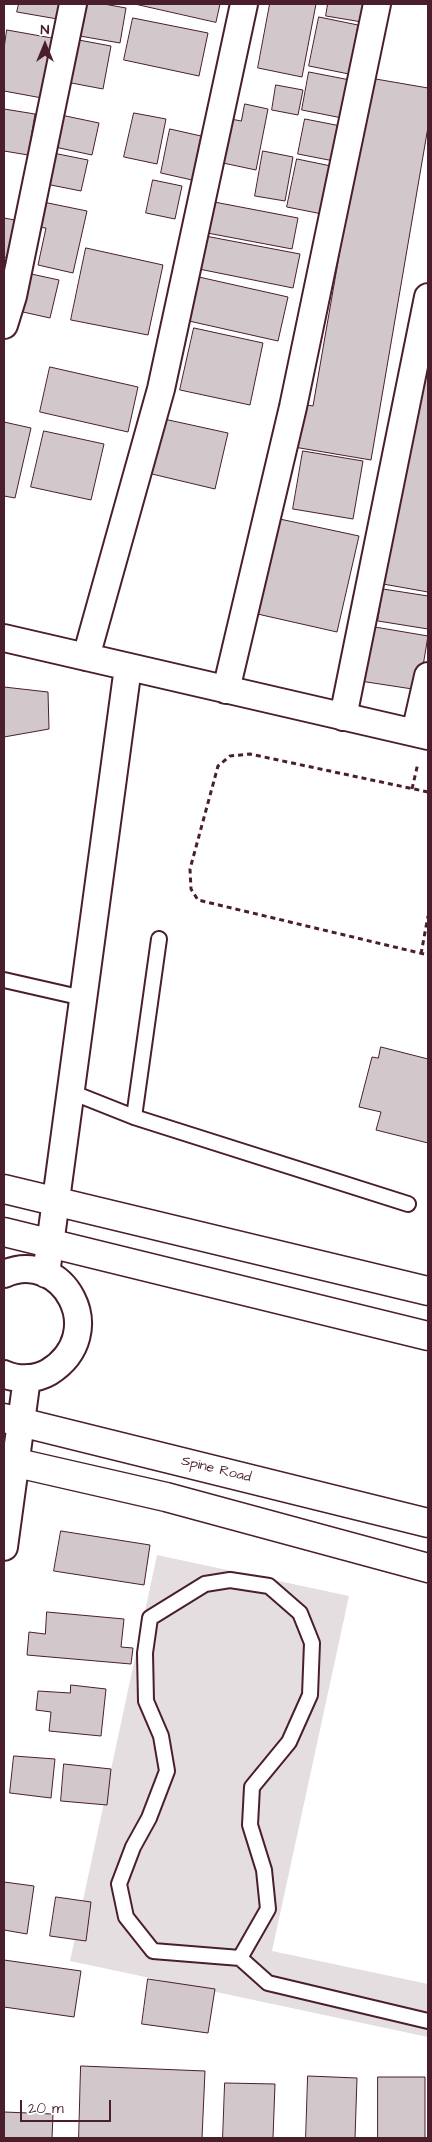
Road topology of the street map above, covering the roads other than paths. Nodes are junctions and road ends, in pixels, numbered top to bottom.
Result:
1 (73, 4) edge
2 (244, 4) edge
3 (377, 4) edge
4 (428, 297) edge
5 (4, 325) edge
6 (4, 638) edge
7 (86, 657) junction
8 (128, 667) junction
9 (428, 676) edge
10 (226, 690) junction
11 (343, 717) junction
12 (422, 735) edge
13 (159, 939) dead end
14 (4, 980) edge
15 (83, 998) junction
16 (71, 1092) junction
17 (134, 1117) junction
18 (4, 1189) edge
19 (56, 1200) junction
20 (408, 1204) dead end
21 (4, 1232) edge
22 (50, 1242) junction
23 (4, 1274) edge
24 (46, 1274) junction
25 (428, 1290) edge
26 (428, 1336) edge
27 (15, 1376) edge
28 (12, 1420) edge
29 (10, 1461) edge
30 (428, 1523) edge
31 (4, 1547) edge
32 (428, 1568) edge
33 (240, 1958) junction
34 (428, 2022) edge

1 - 5 street
2 - 7 street
3 - 10 street
4 - 11 street
6 - 7 street
7 - 8 street
8 - 10 street
8 - 15 street
9 - 12 street
10 - 11 street
11 - 12 street
13 - 17 lane
14 - 15 lane
15 - 16 street
16 - 17 lane
16 - 19 street
17 - 20 lane
18 - 19 street
19 - 22 street
19 - 25 street
21 - 22 street
22 - 24 street
22 - 26 street
23 - 24 street
24 - 27 street
27 - 28 street
28 - 29 street
28 - 30 street, Spine Road
29 - 31 street
29 - 32 street
33 - 33 lane
33 - 34 lane

